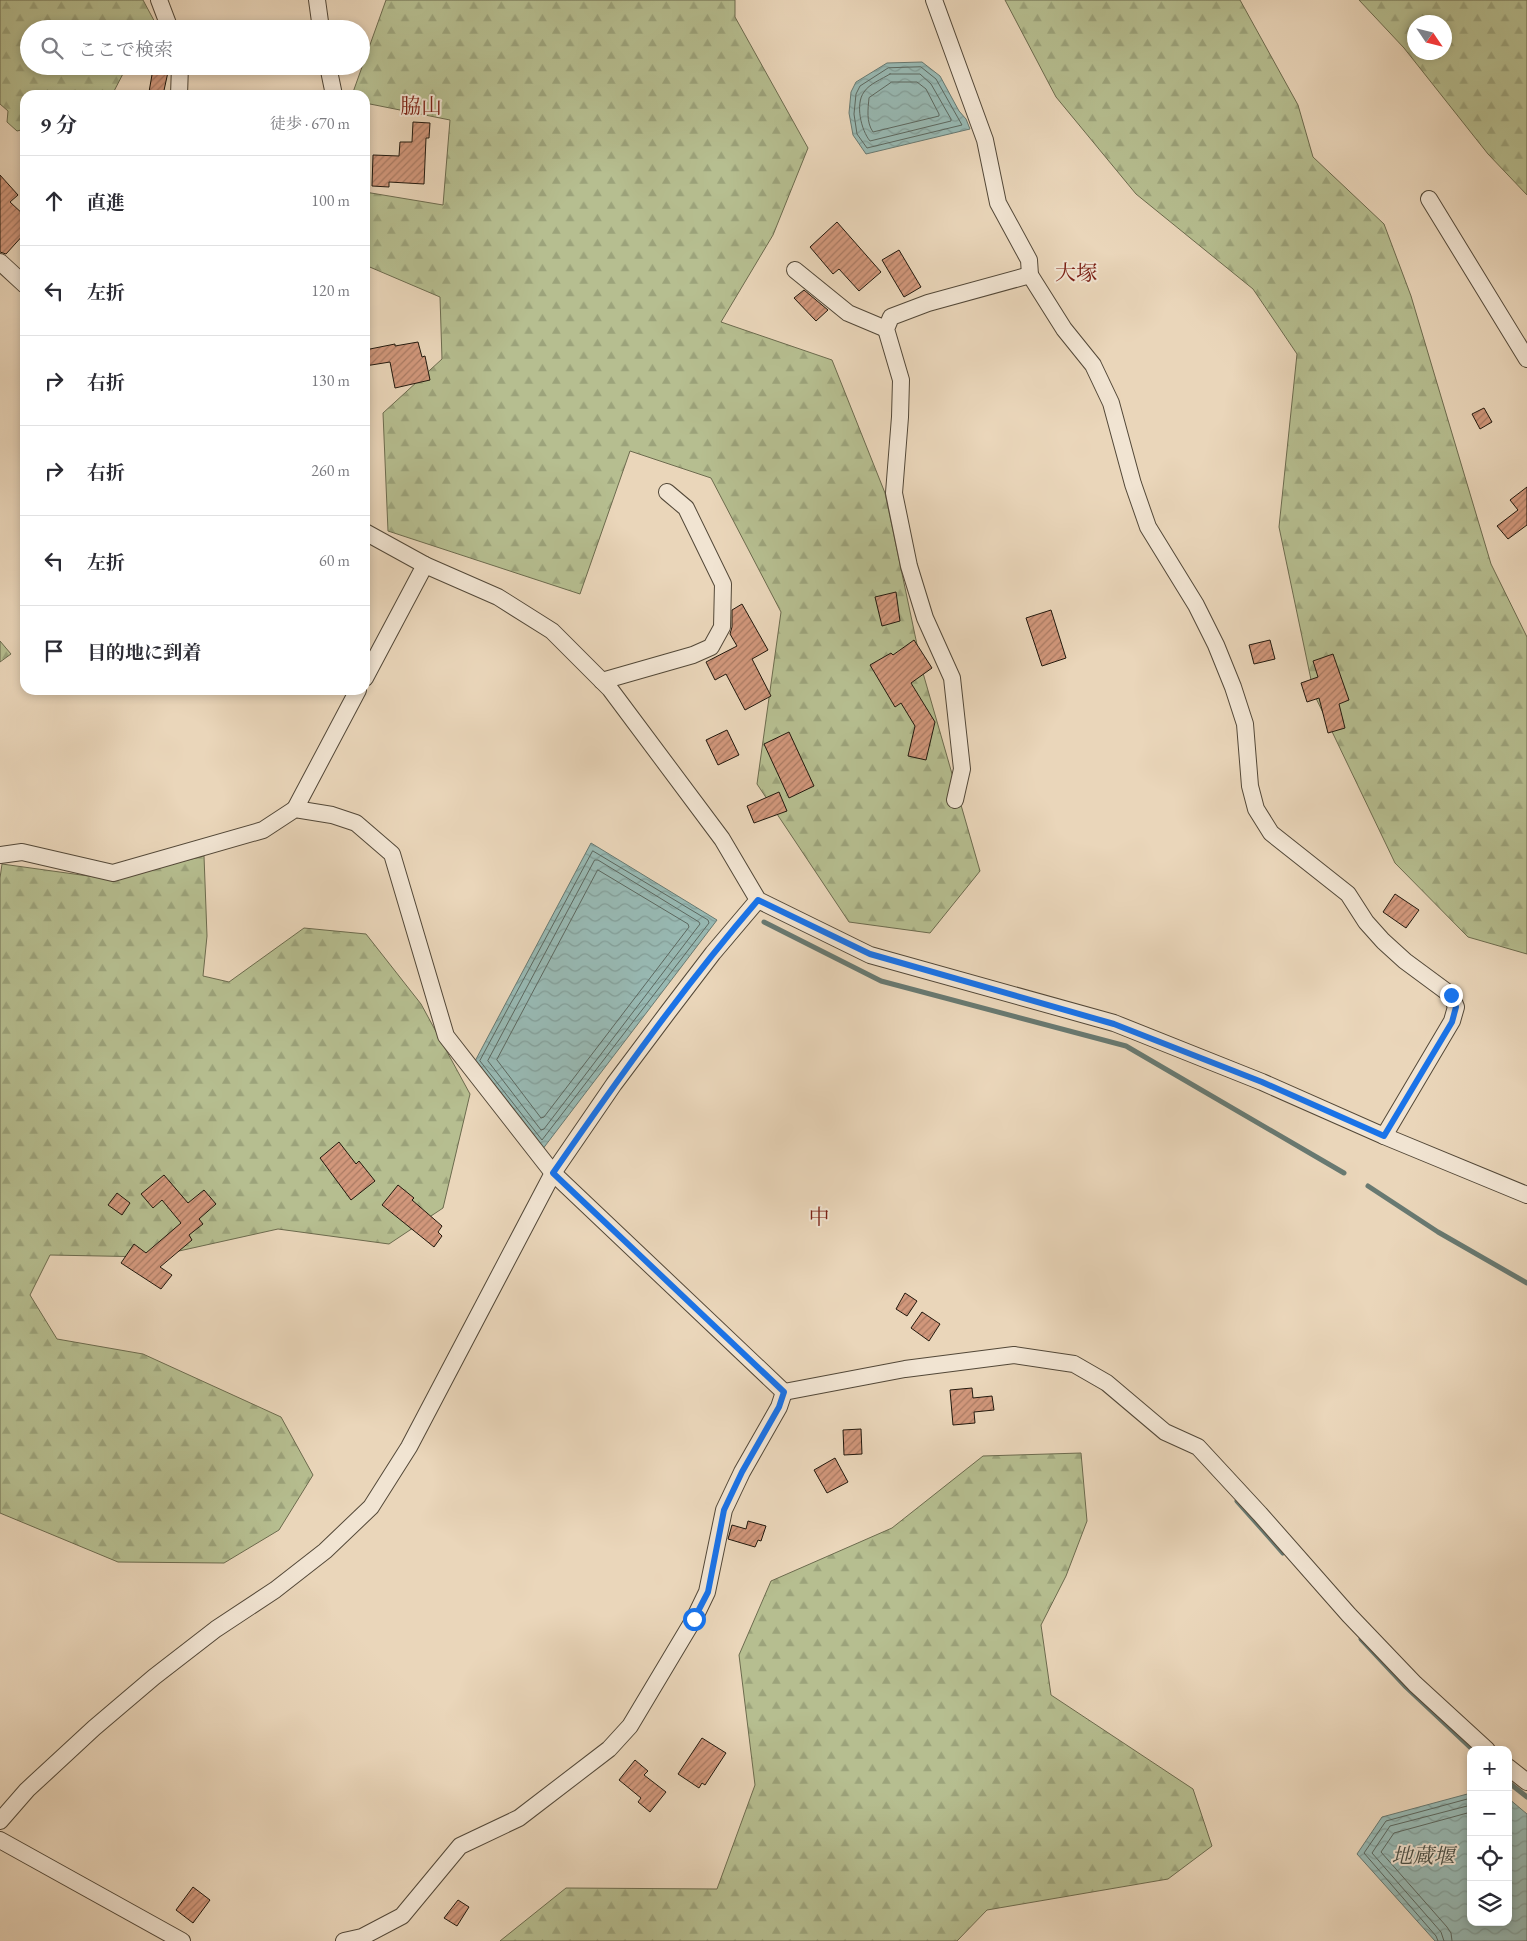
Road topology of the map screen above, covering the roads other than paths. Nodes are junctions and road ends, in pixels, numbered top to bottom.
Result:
1 (159, 0) edge
2 (316, 0) edge
3 (934, 0) edge
4 (167, 20) edge
5 (319, 20) edge
6 (180, 75) edge
7 (330, 75) edge
8 (179, 90) edge
9 (333, 90) edge
10 (1429, 199) dead end
11 (0, 262) edge
12 (795, 270) dead end
13 (1030, 275) junction
14 (20, 280) edge
15 (886, 329) junction
16 (1527, 359) edge
17 (667, 492) dead end
18 (370, 535) edge
19 (425, 565) junction
20 (370, 669) edge
21 (602, 681) junction
22 (355, 695) edge
23 (955, 800) dead end
24 (295, 809) junction
25 (0, 855) edge
26 (758, 900) junction
27 (1384, 1136) junction
28 (553, 1173) junction
29 (1527, 1195) edge
30 (784, 1392) junction
31 (1483, 1746) edge
32 (1512, 1770) edge
33 (1527, 1782) edge
34 (0, 1820) edge
35 (0, 1840) edge
36 (182, 1941) edge
37 (344, 1941) edge

1 - 4 street
2 - 5 street
3 - 13 street
6 - 8 street
7 - 9 street
10 - 16 street
11 - 14 street
12 - 15 street
13 - 15 street
13 - 27 street
15 - 23 street
17 - 21 street
18 - 19 street
19 - 20 street
19 - 21 street
21 - 26 street
22 - 24 street
24 - 25 street
24 - 28 street
26 - 27 street
26 - 28 street
27 - 29 street
28 - 30 street
28 - 34 street
30 - 31 street
30 - 37 street
32 - 33 street
35 - 36 street

